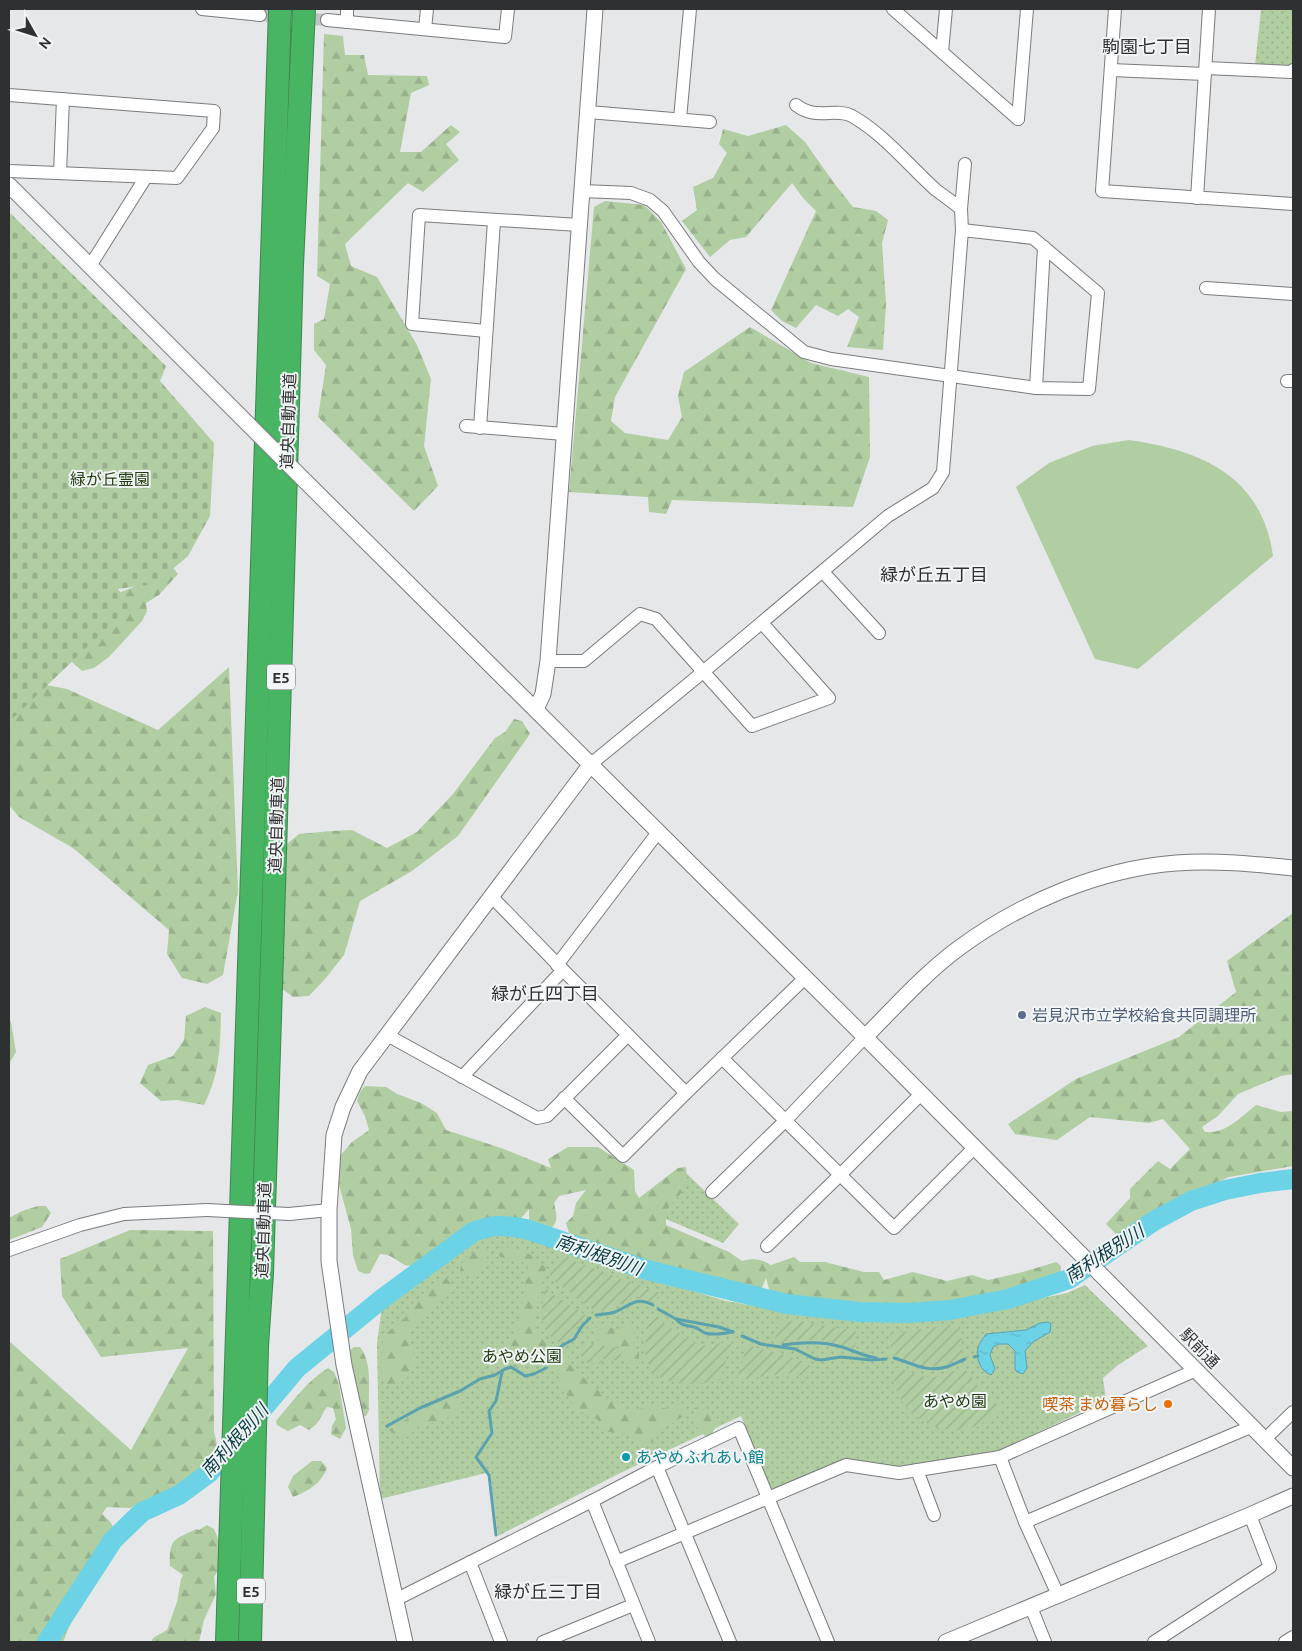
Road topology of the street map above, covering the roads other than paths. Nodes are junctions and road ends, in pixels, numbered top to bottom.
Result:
1 (202, 9) edge
2 (304, 9) edge
3 (347, 9) edge
4 (427, 9) edge
5 (508, 9) edge
6 (595, 9) edge
7 (690, 9) edge
8 (892, 9) edge
9 (946, 9) edge
10 (1027, 9) edge
11 (1115, 9) edge
12 (1209, 9) edge
13 (237, 10) edge
14 (270, 12) edge
15 (318, 15) edge
16 (347, 22) junction
17 (425, 29) junction
18 (303, 49) junction
19 (942, 52) junction
20 (1111, 70) junction
21 (1293, 70) edge
22 (1205, 71) junction
23 (9, 95) edge
24 (63, 99) junction
25 (796, 105) dead end
26 (588, 112) junction
27 (680, 119) junction
28 (710, 122) dead end
29 (965, 164) dead end
30 (9, 170) edge
31 (60, 173) junction
32 (146, 177) junction
33 (9, 185) edge
34 (582, 191) junction
35 (1197, 198) junction
36 (1293, 204) edge
37 (961, 209) junction
38 (494, 221) junction
39 (579, 225) junction
40 (962, 230) junction
41 (1044, 247) junction
42 (90, 266) junction
43 (1206, 288) dead end
44 (1293, 294) edge
45 (486, 331) junction
46 (951, 376) junction
47 (1036, 388) junction
48 (466, 426) dead end
49 (480, 428) junction
50 (564, 434) junction
51 (823, 572) junction
52 (762, 623) junction
53 (879, 633) dead end
54 (548, 661) junction
55 (704, 672) junction
56 (536, 709) junction
57 (591, 764) junction
58 (659, 831) junction
59 (1293, 868) edge
60 (492, 897) junction
61 (560, 967) junction
62 (805, 978) junction
63 (386, 1035) junction
64 (628, 1035) junction
65 (865, 1037) junction
66 (722, 1058) junction
67 (462, 1077) junction
68 (686, 1093) junction
69 (921, 1094) junction
70 (564, 1098) junction
71 (785, 1121) junction
72 (975, 1147) junction
73 (840, 1175) junction
74 (712, 1192) dead end
75 (329, 1210) junction
76 (766, 1246) dead end
77 (9, 1250) edge
78 (1196, 1370) junction
79 (1293, 1412) edge
80 (1252, 1426) junction
81 (1265, 1439) junction
82 (1000, 1457) junction
83 (657, 1467) junction
84 (1293, 1468) edge
85 (917, 1470) junction
86 (1293, 1496) edge
87 (769, 1498) junction
88 (592, 1502) junction
89 (934, 1515) dead end
90 (1250, 1515) junction
91 (1025, 1522) junction
92 (685, 1534) junction
93 (470, 1562) junction
94 (616, 1562) junction
95 (1058, 1595) junction
96 (395, 1600) junction
97 (633, 1605) junction
98 (1031, 1607) junction
99 (1293, 1637) edge
100 (568, 1638) edge
101 (227, 1642) edge
102 (250, 1642) edge
103 (405, 1642) edge
104 (501, 1642) edge
105 (543, 1642) edge
106 (649, 1642) edge
107 (730, 1642) edge
108 (828, 1642) edge
109 (946, 1642) edge
110 (1045, 1642) edge
111 (1154, 1642) edge
112 (1285, 1642) edge

1 - 13 street
2 - 18 highway, 道央自動車道 / E5
3 - 16 street
4 - 17 street
5 - 17 street
6 - 26 street
7 - 27 street
8 - 19 street
9 - 19 street
10 - 19 street
11 - 20 street
12 - 22 street
13 - 14 street
14 - 101 highway, 道央自動車道 / E5
15 - 16 street
15 - 18 highway
16 - 17 street
18 - 102 highway, 道央自動車道 / E5
20 - 22 street
20 - 35 street
21 - 22 street
22 - 35 street
23 - 24 street
24 - 31 street
24 - 32 street
25 - 37 street
26 - 27 street
26 - 34 street
27 - 28 street
29 - 37 street
30 - 31 street
31 - 32 street
32 - 42 street
33 - 42 street, 駅前通
34 - 39 street
34 - 46 street
35 - 36 street
37 - 40 street
38 - 39 street
38 - 45 street
38 - 45 street
39 - 50 street
40 - 41 street
40 - 46 street
41 - 47 street
41 - 47 street
42 - 56 street, 駅前通, bridge
43 - 44 street
45 - 49 street
46 - 47 street
46 - 51 street
48 - 49 street
49 - 50 street
50 - 54 street
51 - 52 street
51 - 53 street
52 - 55 street
52 - 55 street
54 - 55 street
54 - 56 street
55 - 57 street
56 - 57 street, 駅前通
57 - 58 street, 駅前通
57 - 60 street
58 - 61 street
58 - 62 street, 駅前通
59 - 65 street
60 - 61 street
60 - 63 street
61 - 64 street
61 - 67 street
62 - 65 street, 駅前通
62 - 66 street
63 - 67 street
63 - 75 street
64 - 68 street
64 - 70 street
65 - 69 street, 駅前通
65 - 71 street
66 - 68 street
66 - 71 street
67 - 70 street
68 - 70 street
69 - 72 street, 駅前通
69 - 73 street
71 - 73 street
71 - 74 street
72 - 73 street
72 - 78 street, 駅前通
73 - 76 street
75 - 77 street, bridge
75 - 96 street
78 - 80 street, 駅前通
78 - 82 street
79 - 81 street
80 - 81 street, 駅前通
80 - 91 street
81 - 84 street, 駅前通
82 - 85 street
82 - 91 street
83 - 87 street
83 - 88 street
83 - 92 street
85 - 87 street
85 - 89 street
86 - 90 street
87 - 92 street
87 - 108 street
88 - 93 street
88 - 94 street
90 - 95 street
90 - 111 street
91 - 95 street
92 - 94 street
92 - 107 street
93 - 96 street
93 - 104 street
94 - 97 street
95 - 98 street
96 - 103 street
97 - 100 street
97 - 106 street
98 - 109 street
98 - 110 street
99 - 112 street
100 - 105 street

